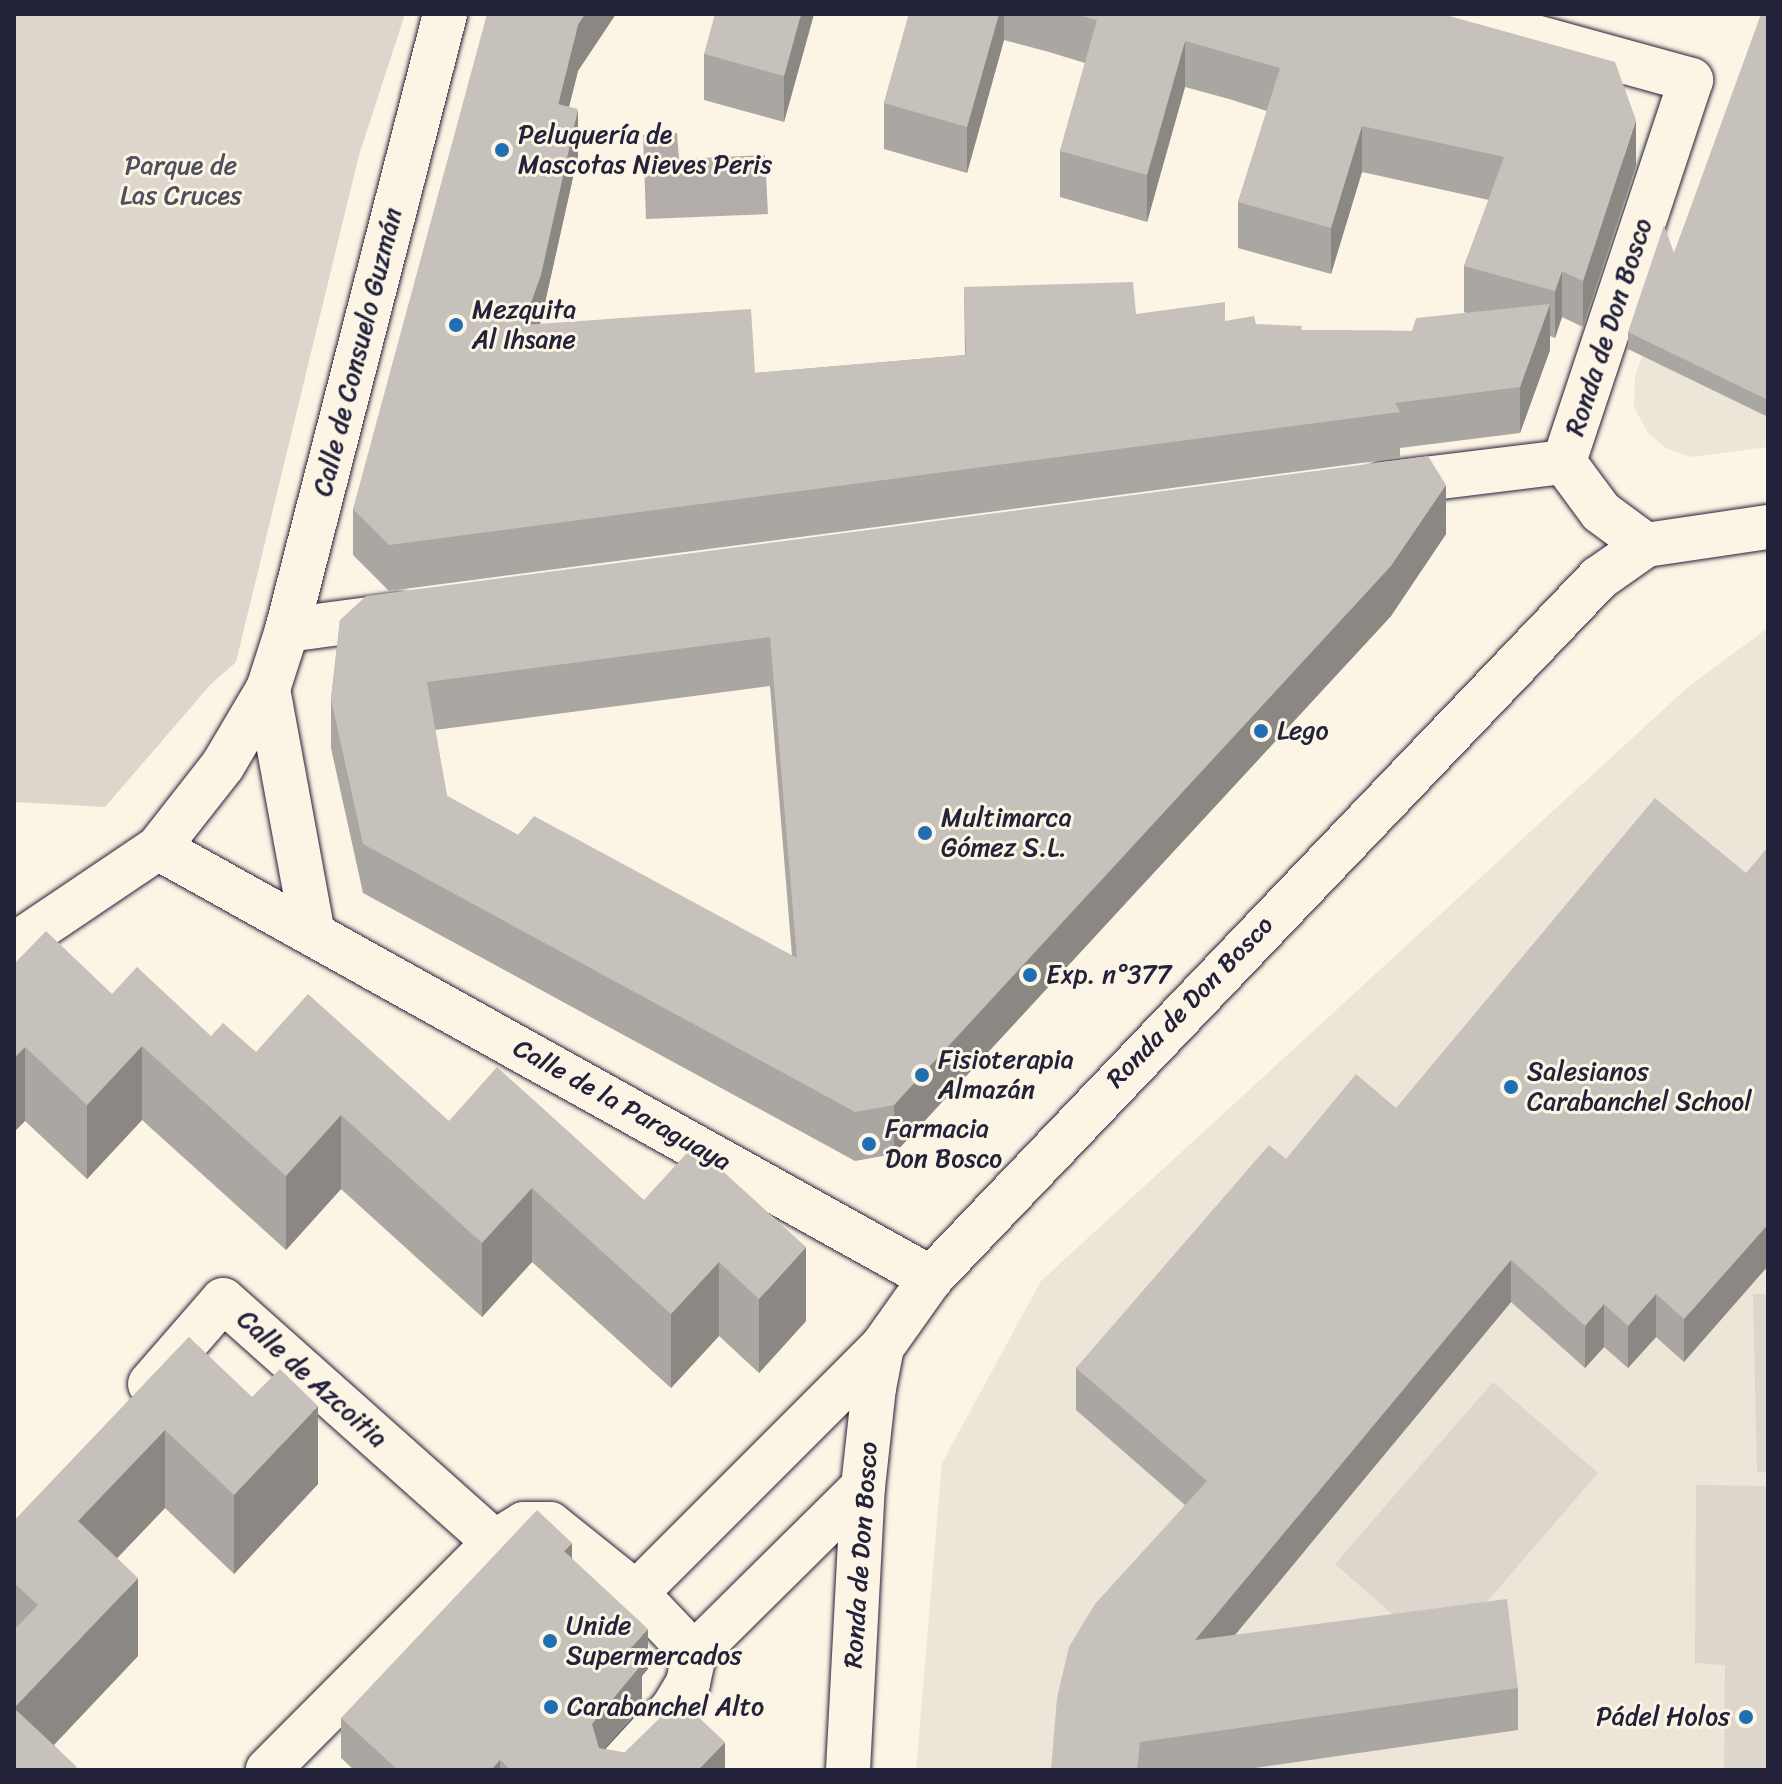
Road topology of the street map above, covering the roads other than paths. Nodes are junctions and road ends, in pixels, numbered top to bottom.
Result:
1 (445, 14) edge
2 (1452, 14) edge
3 (1564, 462) junction
4 (1342, 490) edge
5 (1768, 527) edge
6 (1646, 545) junction
7 (440, 610) edge
8 (287, 630) junction
9 (268, 689) junction
10 (158, 848) junction
11 (313, 933) junction
12 (14, 945) edge
13 (931, 1278) junction
14 (882, 1347) junction
15 (119, 1420) edge
16 (863, 1487) junction
17 (495, 1542) junction
18 (636, 1593) junction
19 (694, 1654) junction
20 (268, 1770) edge
21 (616, 1770) edge
22 (848, 1770) edge

1 - 8 street, Calle de Consuelo Guzmán
2 - 3 street, Ronda de Don Bosco
3 - 4 street
3 - 6 street, Ronda de Don Bosco
5 - 6 street, Ronda de Don Bosco
6 - 13 street, Ronda de Don Bosco
7 - 8 street
8 - 9 street, Calle de Consuelo Guzmán
9 - 10 street, Calle de Consuelo Guzmán
9 - 11 street
10 - 11 street, Calle de la Paraguaya
10 - 12 street, Calle de Consuelo Guzmán
11 - 13 street, Calle de la Paraguaya
13 - 14 street, Ronda de Don Bosco
14 - 16 street, Ronda de Don Bosco
14 - 18 street
15 - 17 street, Calle de Azcoitia
16 - 19 street
16 - 22 street, Ronda de Don Bosco
17 - 18 street
17 - 20 street
18 - 19 street
19 - 21 street

